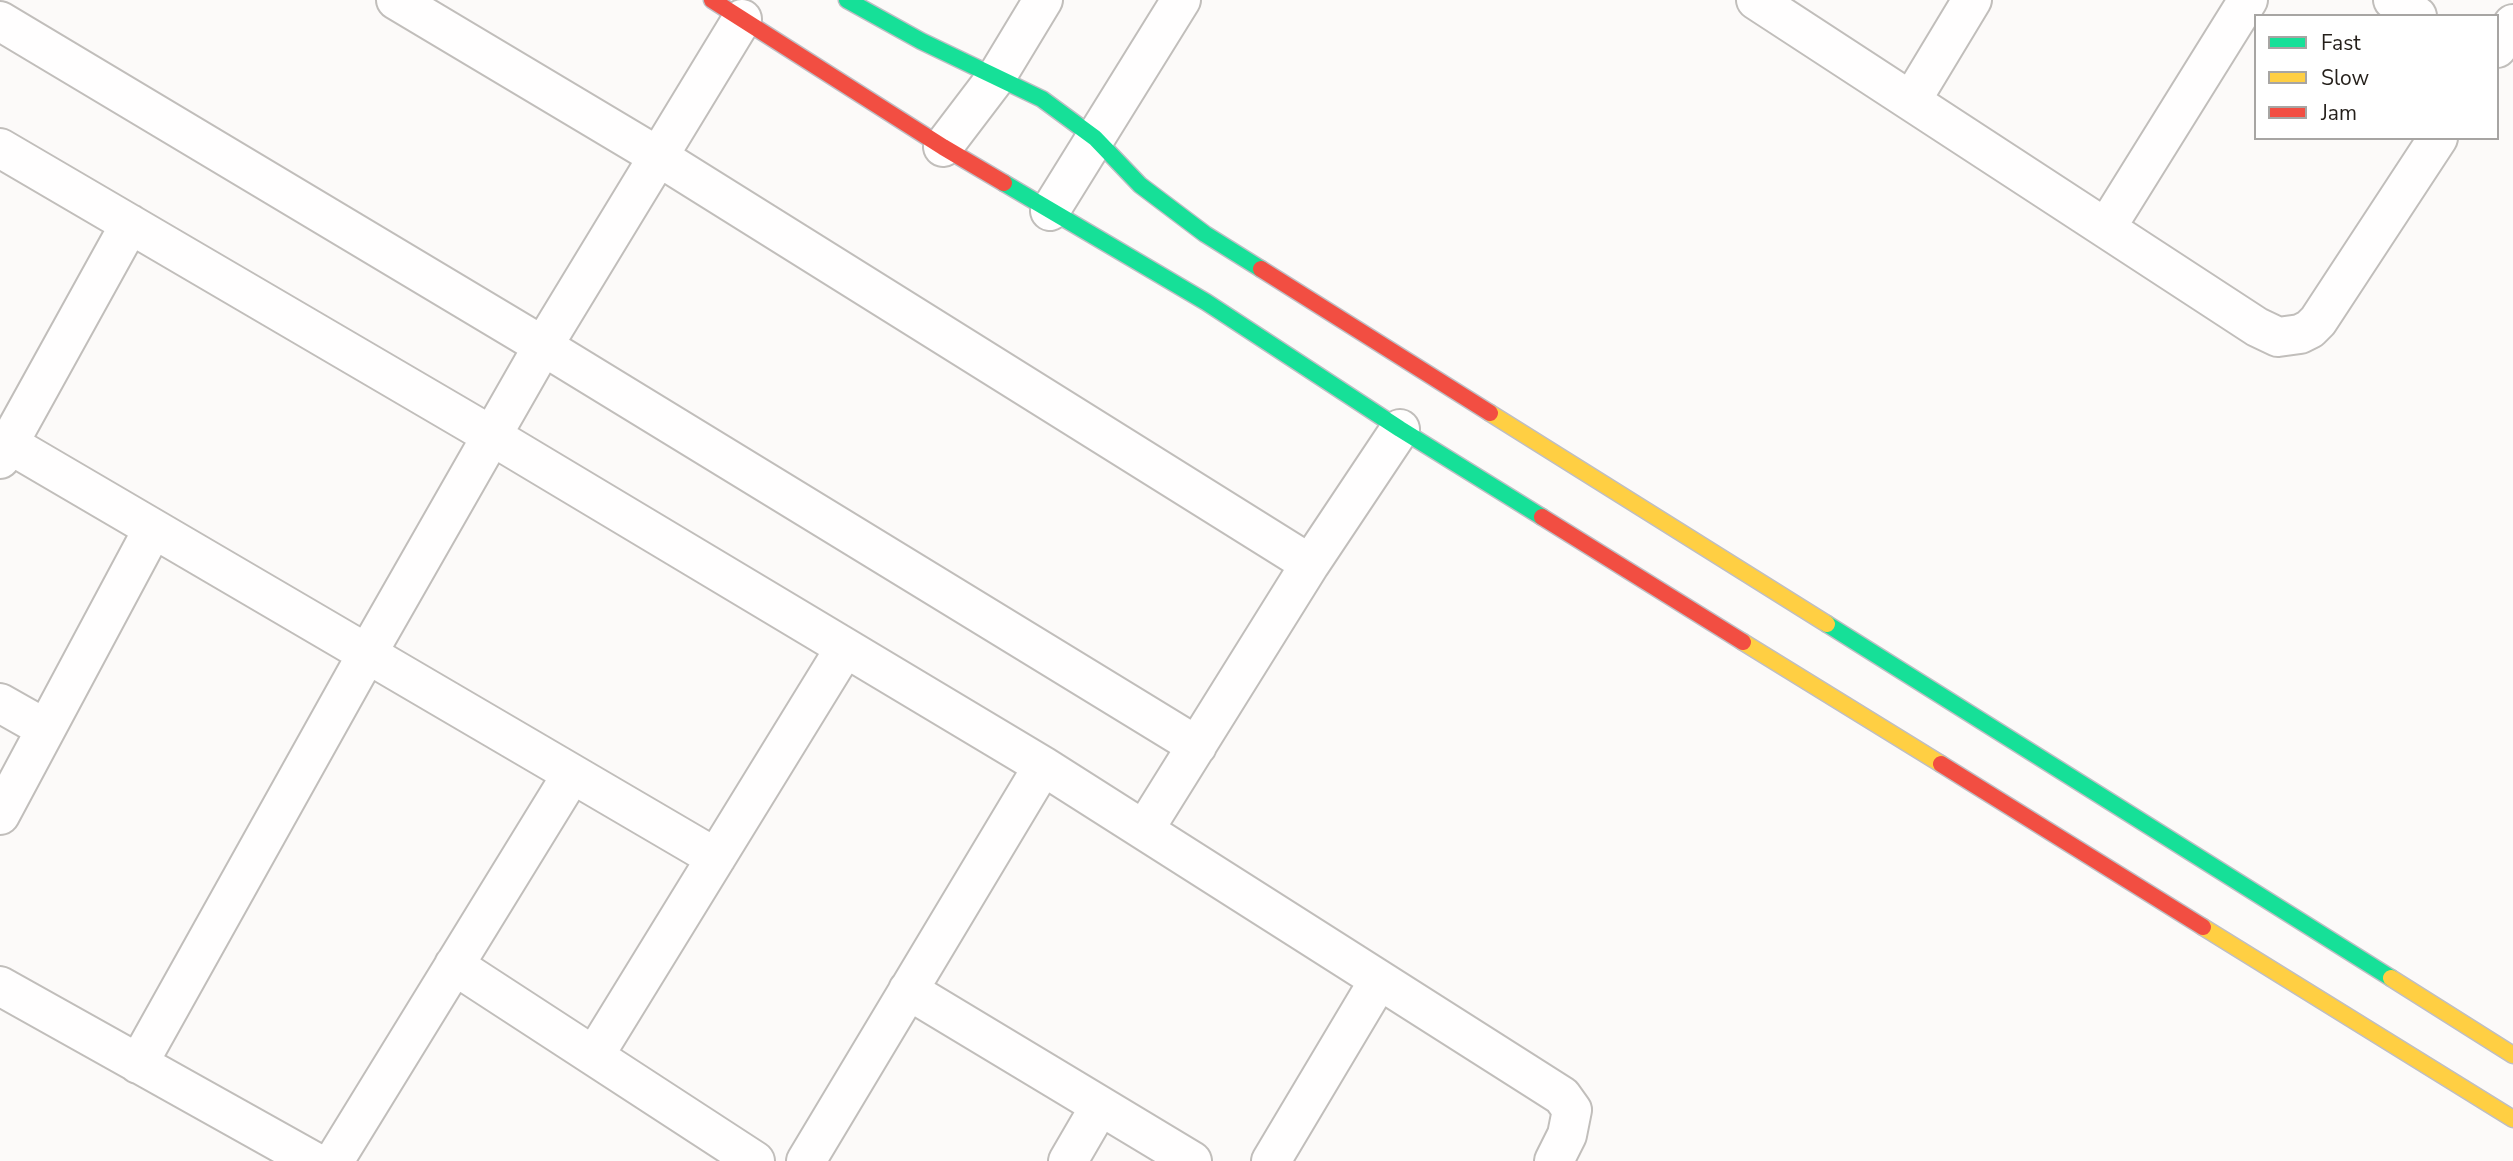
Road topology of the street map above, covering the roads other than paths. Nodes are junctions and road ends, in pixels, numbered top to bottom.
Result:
1 (396, 0) edge
2 (847, 0) edge
3 (1043, 0) edge
4 (1181, 0) edge
5 (1755, 0) edge
6 (1972, 0) edge
7 (2248, 0) edge
8 (2393, 0) edge
9 (727, 9) edge
10 (2414, 14) edge
11 (0, 21) edge
12 (2513, 24) edge
13 (2499, 45) edge
14 (997, 76) junction
15 (1911, 101) junction
16 (1095, 138) junction
17 (2437, 140) edge
18 (943, 147) junction
19 (0, 148) edge
20 (659, 157) junction
21 (1050, 211) junction
22 (130, 224) junction
23 (2106, 228) junction
24 (543, 346) junction
25 (1400, 429) junction
26 (492, 436) junction
27 (4, 452) edge
28 (153, 529) junction
29 (1310, 564) junction
30 (845, 648) junction
31 (366, 654) junction
32 (0, 703) edge
33 (46, 729) junction
34 (1197, 746) junction
35 (1043, 766) junction
36 (572, 774) junction
37 (0, 815) edge
38 (1144, 830) junction
39 (716, 858) junction
40 (454, 965) junction
41 (1379, 980) junction
42 (0, 986) edge
43 (908, 990) junction
44 (2513, 1055) edge
45 (594, 1056) junction
46 (138, 1064) junction
47 (1100, 1105) junction
48 (2513, 1119) edge
49 (313, 1161) edge
50 (334, 1161) edge
51 (755, 1161) edge
52 (806, 1161) edge
53 (1068, 1161) edge
54 (1192, 1161) edge
55 (1271, 1161) edge
56 (1554, 1161) edge

1 - 20 street
2 - 14 main road
3 - 14 street
4 - 16 street
5 - 15 street
6 - 15 street
7 - 23 street
8 - 10 street
9 - 18 main road
9 - 20 street
11 - 24 street
12 - 13 street
14 - 16 main road
14 - 18 street
15 - 23 street
16 - 21 street
16 - 44 main road
17 - 23 street
18 - 21 main road
19 - 22 street
20 - 24 street
20 - 29 street
21 - 25 main road
22 - 26 street
22 - 27 street
24 - 26 street
24 - 34 street
25 - 29 street
25 - 48 main road
26 - 30 street
26 - 31 street
27 - 28 street
28 - 31 street
28 - 33 street
29 - 34 street
30 - 35 street
30 - 39 street
31 - 36 street
31 - 46 street
32 - 33 street
33 - 37 street
34 - 38 street
35 - 38 street
35 - 43 street
36 - 39 street
36 - 40 street
38 - 41 street
39 - 45 street
40 - 45 street
40 - 50 street
41 - 55 street
41 - 56 street
42 - 46 street
43 - 47 street
43 - 52 street
45 - 51 street
46 - 49 street
47 - 53 street
47 - 54 street

